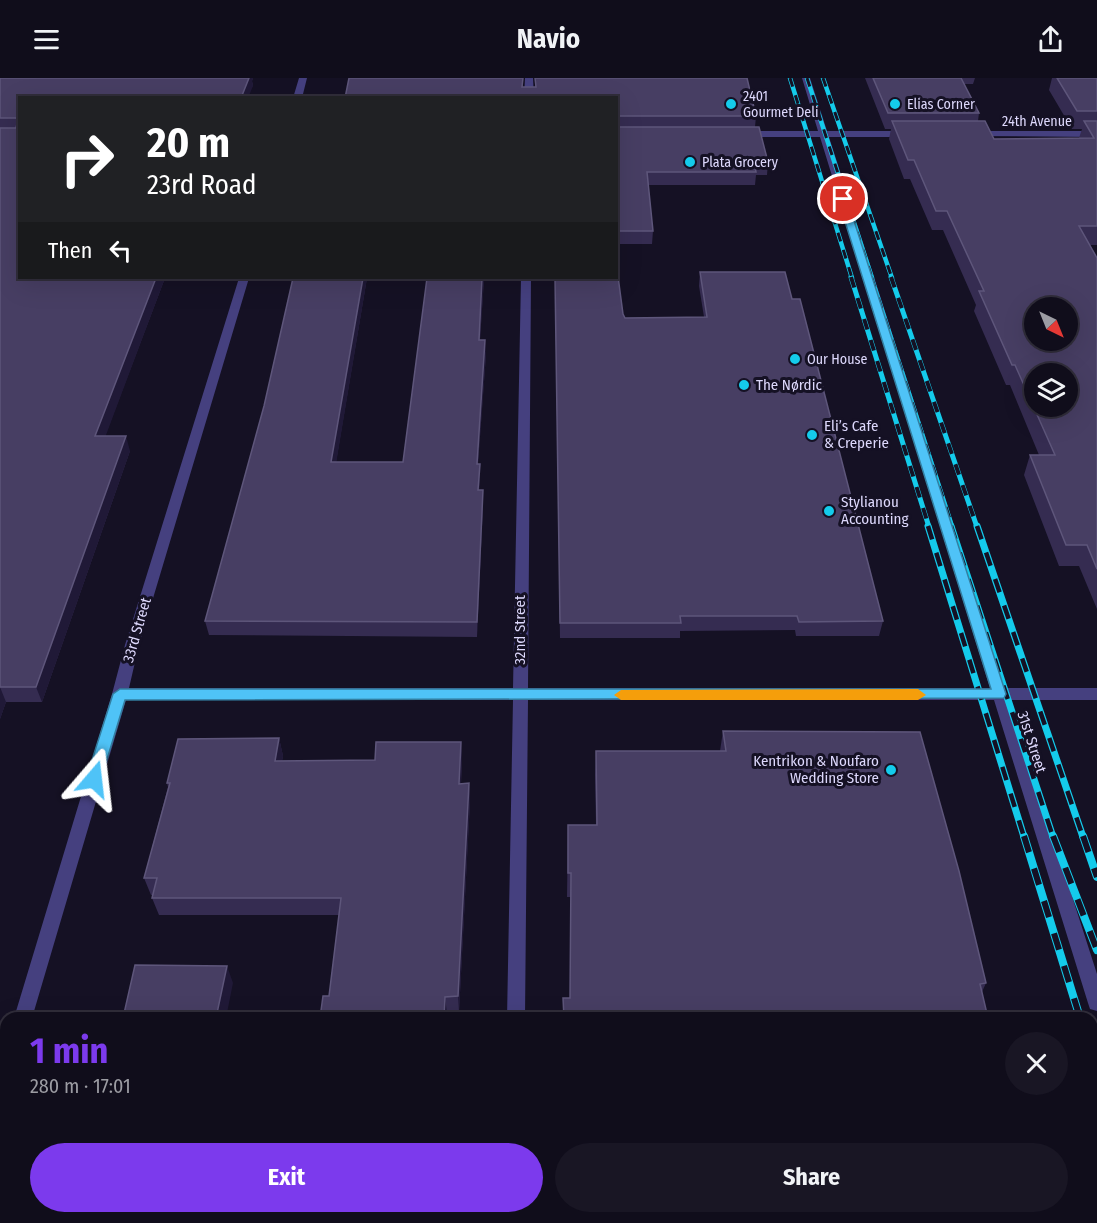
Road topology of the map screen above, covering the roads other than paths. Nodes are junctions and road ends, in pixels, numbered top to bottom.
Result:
1 (303, 78) edge
2 (529, 78) edge
3 (806, 78) edge
4 (298, 96) edge
5 (529, 96) edge
6 (728, 134) edge
7 (822, 134) junction
8 (917, 134) edge
9 (965, 134) edge
10 (1097, 134) edge
11 (244, 279) edge
12 (526, 279) edge
13 (120, 694) junction
14 (999, 694) junction
15 (1097, 694) edge
16 (519, 696) junction
17 (1097, 1003) edge
18 (25, 1012) edge
19 (516, 1012) edge

1 - 4 street
2 - 5 street
3 - 7 street, 31st Street
6 - 7 street
7 - 8 street
7 - 14 street, 31st Street
9 - 10 street, 24th Avenue
11 - 13 street, 33rd Street
12 - 16 street, 32nd Street
13 - 16 street
13 - 18 street, 33rd Street
14 - 15 street
14 - 16 street
14 - 17 street, 31st Street
16 - 19 street, 32nd Street

